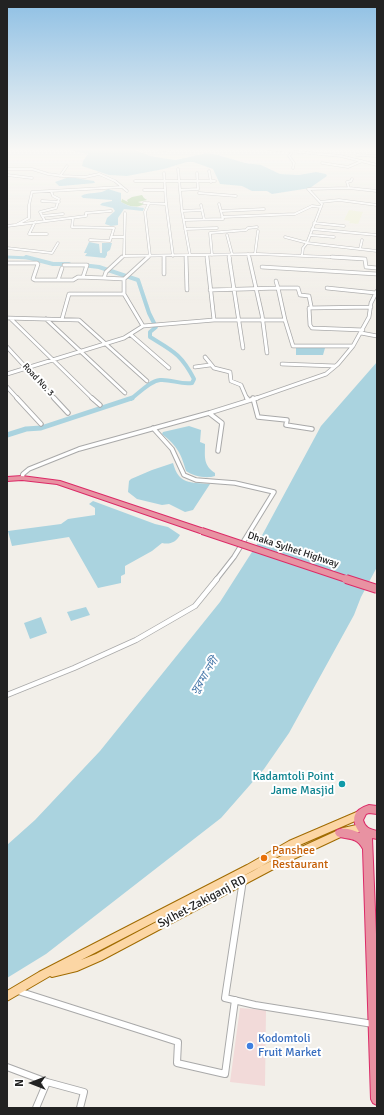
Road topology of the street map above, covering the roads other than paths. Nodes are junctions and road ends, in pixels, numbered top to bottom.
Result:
1 (30, 201) edge
2 (42, 201) dead end
3 (181, 201) edge
4 (330, 201) edge
5 (348, 201) edge
6 (58, 202) joint
7 (320, 202) joint
8 (144, 203) dead end
9 (150, 203) junction
10 (166, 204) joint
11 (219, 204) dead end
12 (201, 205) dead end
13 (377, 205) edge
14 (321, 207) junction
15 (264, 209) dead end
16 (202, 210) junction
17 (111, 211) dead end
18 (182, 211) junction
19 (221, 211) junction
20 (125, 213) dead end
21 (62, 214) dead end
22 (42, 216) junction
23 (222, 217) junction
24 (73, 218) junction
25 (204, 219) junction
26 (184, 220) junction
27 (45, 221) junction
28 (35, 222) junction
29 (314, 223) junction
30 (16, 224) junction
31 (7, 226) edge
32 (344, 226) dead end
33 (257, 227) dead end
34 (217, 228) dead end
35 (186, 229) junction
36 (312, 229) junction
37 (258, 231) dead end
38 (47, 234) dead end
39 (227, 235) dead end
40 (311, 235) junction
41 (377, 235) edge
42 (112, 237) junction
43 (123, 237) junction
44 (285, 237) dead end
45 (334, 237) dead end
46 (90, 240) dead end
47 (362, 240) dead end
48 (58, 243) dead end
49 (308, 243) junction
50 (7, 248) edge
51 (360, 249) junction
52 (368, 249) junction
53 (377, 250) edge
54 (231, 254) junction
55 (248, 254) junction
56 (255, 254) junction
57 (207, 255) junction
58 (212, 255) junction
59 (124, 256) junction
60 (150, 256) junction
61 (164, 256) junction
62 (173, 256) junction
63 (186, 256) junction
64 (190, 256) junction
65 (302, 256) junction
66 (365, 259) junction
67 (7, 263) edge
68 (64, 264) dead end
69 (262, 267) dead end
70 (62, 268) dead end
71 (377, 268) edge
72 (320, 270) junction
73 (164, 274) dead end
74 (377, 274) edge
75 (320, 276) dead end
76 (84, 277) junction
77 (104, 278) junction
78 (124, 279) junction
79 (58, 280) junction
80 (276, 280) dead end
81 (255, 288) junction
82 (278, 288) junction
83 (327, 288) dead end
84 (234, 289) junction
85 (187, 290) dead end
86 (210, 290) junction
87 (376, 292) edge
88 (124, 294) junction
89 (311, 306) junction
90 (371, 307) junction
91 (7, 318) edge
92 (11, 318) junction
93 (46, 319) junction
94 (62, 319) junction
95 (214, 320) junction
96 (285, 320) junction
97 (238, 321) junction
98 (264, 321) junction
99 (143, 326) junction
100 (362, 331) junction
101 (131, 335) junction
102 (377, 336) edge
103 (105, 344) junction
104 (353, 346) junction
105 (7, 348) edge
106 (243, 348) dead end
107 (81, 352) junction
108 (267, 353) dead end
109 (205, 357) dead end
110 (53, 360) junction
111 (282, 364) dead end
112 (210, 365) junction
113 (195, 366) dead end
114 (335, 366) junction
115 (27, 368) junction
116 (169, 368) dead end
117 (7, 374) edge
118 (147, 381) dead end
119 (7, 387) edge
120 (125, 393) dead end
121 (253, 398) junction
122 (248, 400) junction
123 (100, 405) dead end
124 (68, 413) dead end
125 (209, 413) junction
126 (41, 424) dead end
127 (153, 428) junction
128 (312, 428) dead end
129 (218, 451) dead end
130 (7, 475) edge
131 (23, 476) junction
132 (7, 479) edge
133 (377, 589) edge
134 (7, 695) edge
135 (375, 809) edge
136 (359, 815) junction
137 (368, 832) edge
138 (340, 833) junction
139 (368, 851) junction
140 (243, 880) junction
141 (42, 975) junction
142 (16, 991) junction
143 (7, 996) edge
144 (235, 1000) junction
145 (374, 1024) junction
146 (7, 1067) edge
147 (47, 1082) junction
148 (377, 1099) edge
149 (36, 1108) edge
150 (80, 1108) edge

1 - 30 street
2 - 6 street
3 - 18 street
4 - 7 street
5 - 13 street
6 - 22 street
7 - 14 street
8 - 9 street
9 - 10 street
9 - 60 street
10 - 62 street
11 - 19 street
12 - 16 street
14 - 23 street
14 - 29 street
15 - 19 street
16 - 18 street
16 - 25 street
17 - 24 street
18 - 26 street
19 - 23 street
20 - 43 street
21 - 22 street
22 - 27 street
23 - 25 street
24 - 27 street
24 - 42 street
25 - 26 street
26 - 35 street
27 - 28 street
28 - 30 street
28 - 38 street
29 - 32 street
29 - 36 street
30 - 31 street
33 - 58 street
34 - 35 street
35 - 64 street
36 - 40 street
36 - 41 street
37 - 56 street
39 - 54 street
40 - 45 street
40 - 49 street
42 - 43 street
42 - 46 street
43 - 59 street
44 - 49 street
47 - 51 street
48 - 50 street
49 - 51 street
49 - 65 street
51 - 52 street
52 - 53 street
52 - 66 street
54 - 55 street
54 - 58 street
54 - 84 street
55 - 56 street
55 - 81 street
56 - 65 street
57 - 58 street
57 - 64 street
57 - 86 street
59 - 60 street
59 - 77 street
60 - 61 street
60 - 78 street
61 - 62 street
61 - 73 street
62 - 63 street
63 - 64 street
63 - 85 street
65 - 66 street
66 - 71 street
67 - 79 street
68 - 76 street
69 - 72 street
70 - 79 street
72 - 74 street
72 - 75 street
76 - 77 street
76 - 79 street
77 - 78 street
78 - 88 street
80 - 82 street
81 - 82 street
81 - 84 street
81 - 98 street
82 - 89 street
82 - 96 street
83 - 87 street
84 - 86 street
84 - 97 street
86 - 95 street
87 - 90 street
88 - 94 street
88 - 99 street
89 - 90 street
89 - 100 street
90 - 100 street
91 - 92 street
92 - 93 street
92 - 110 street
93 - 94 street
93 - 107 street
94 - 103 street
95 - 97 street
95 - 99 street
96 - 98 street
96 - 104 street
97 - 98 street
97 - 106 street
98 - 108 street
99 - 101 street
100 - 102 street
100 - 104 street
101 - 103 street
101 - 116 street
103 - 107 street
103 - 118 street
104 - 114 street
105 - 115 street, Road No. 3
107 - 110 street
107 - 120 street
109 - 112 street
110 - 115 street
110 - 123 street
111 - 114 street
112 - 113 street
112 - 122 street
114 - 121 street
115 - 117 street
115 - 124 street, Road No. 3
119 - 126 street
121 - 122 street
121 - 128 street
122 - 125 street
125 - 127 street
125 - 129 street
127 - 131 street
127 - 134 street
130 - 131 highway
131 - 132 highway
131 - 133 highway, Dhaka Sylhet Highway, bridge
135 - 136 highway
136 - 137 highway
136 - 141 main road
137 - 138 main road, Sylhet-Zakiganj RD
137 - 139 highway
138 - 139 highway
138 - 140 main road, Sylhet-Zakiganj RD
139 - 145 highway
140 - 141 main road, Sylhet-Zakiganj RD
140 - 144 street
141 - 142 main road
142 - 143 main road
142 - 144 street
144 - 145 street
145 - 148 highway
146 - 147 street
147 - 149 street
147 - 150 street

